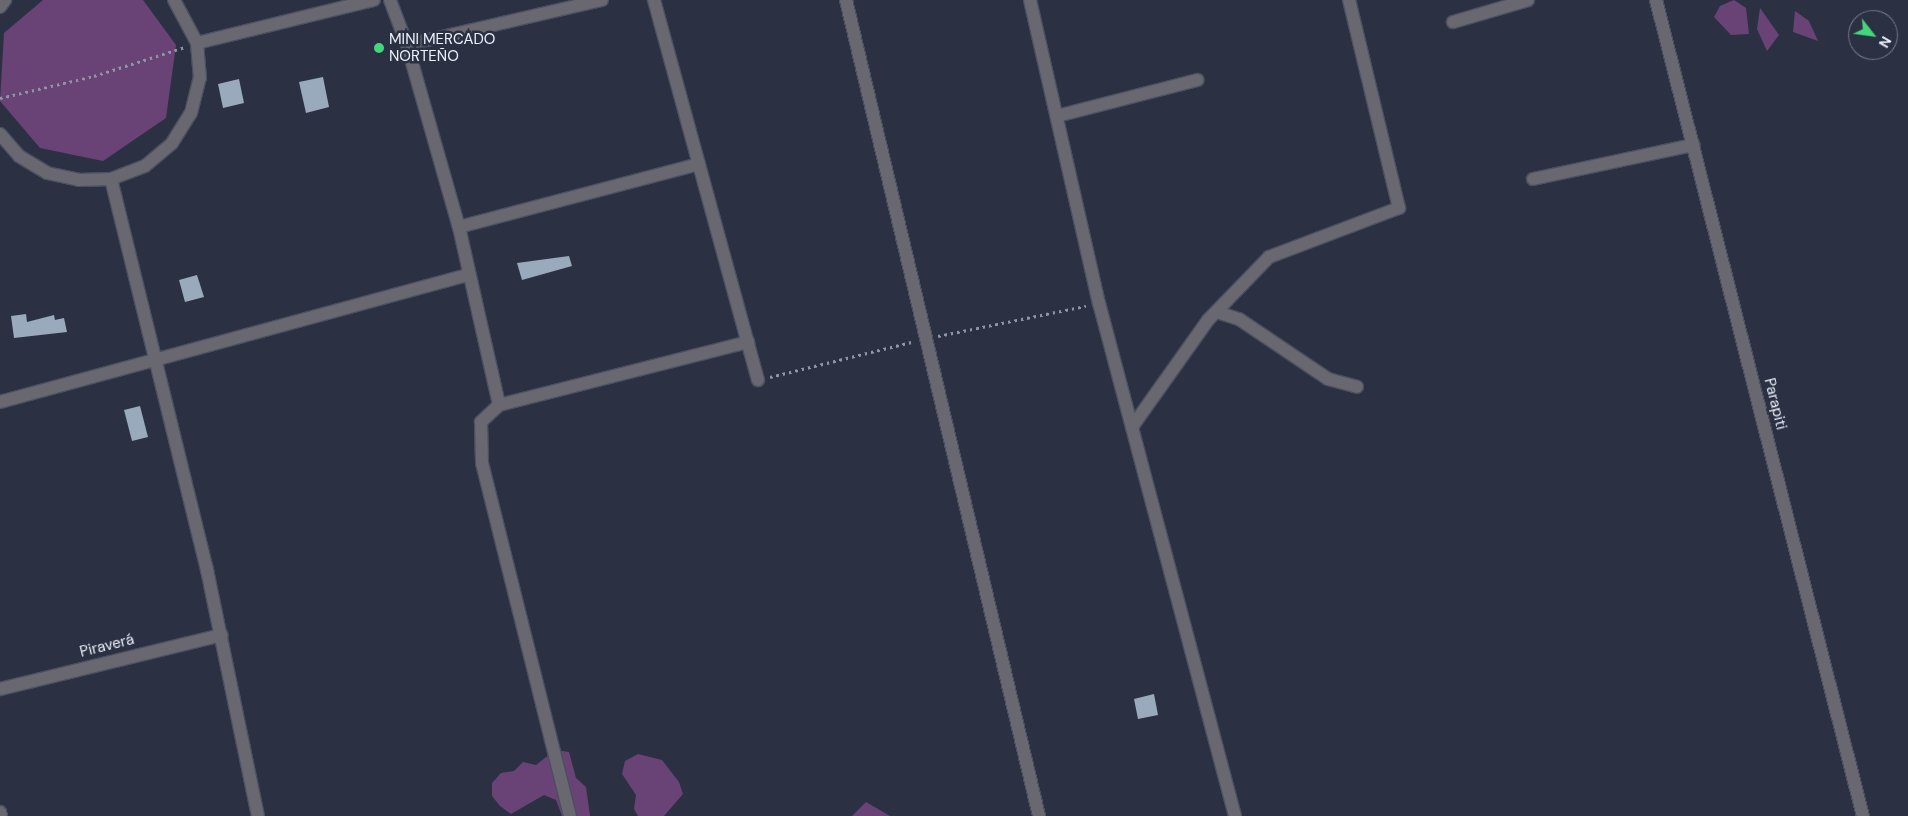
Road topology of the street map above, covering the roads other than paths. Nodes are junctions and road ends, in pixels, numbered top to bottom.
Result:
1 (5, 0) edge
2 (174, 0) edge
3 (374, 0) edge
4 (390, 0) edge
5 (602, 0) edge
6 (654, 0) edge
7 (846, 0) edge
8 (1030, 0) edge
9 (1349, 0) edge
10 (1528, 0) edge
11 (1656, 0) edge
12 (0, 7) edge
13 (1453, 22) dead end
14 (197, 43) junction
15 (407, 45) junction
16 (1197, 80) dead end
17 (1057, 116) junction
18 (0, 134) edge
19 (1693, 145) junction
20 (699, 164) junction
21 (112, 179) junction
22 (1533, 179) dead end
23 (459, 227) junction
24 (466, 275) junction
25 (1217, 312) junction
26 (748, 342) junction
27 (158, 361) junction
28 (758, 380) dead end
29 (1357, 388) dead end
30 (0, 402) edge
31 (499, 405) junction
32 (1132, 427) junction
33 (221, 635) junction
34 (0, 689) edge
35 (258, 816) edge
36 (570, 816) edge
37 (1039, 816) edge
38 (1235, 816) edge
39 (1863, 816) edge

1 - 12 street
2 - 14 street
3 - 14 street
4 - 15 street
5 - 15 street
6 - 20 street
7 - 37 street
8 - 17 street
9 - 25 street
10 - 13 street
11 - 19 street, Parapiti
14 - 21 street
15 - 23 street
16 - 17 street
17 - 32 street
18 - 21 street
19 - 22 street
19 - 39 street, Parapiti
20 - 23 street
20 - 26 street
21 - 27 street
23 - 24 street
24 - 27 street
24 - 31 street
25 - 29 street
25 - 32 street
26 - 28 street
26 - 31 street
27 - 30 street
27 - 33 street
31 - 36 street
32 - 38 street
33 - 34 street, Piraverá
33 - 35 street

